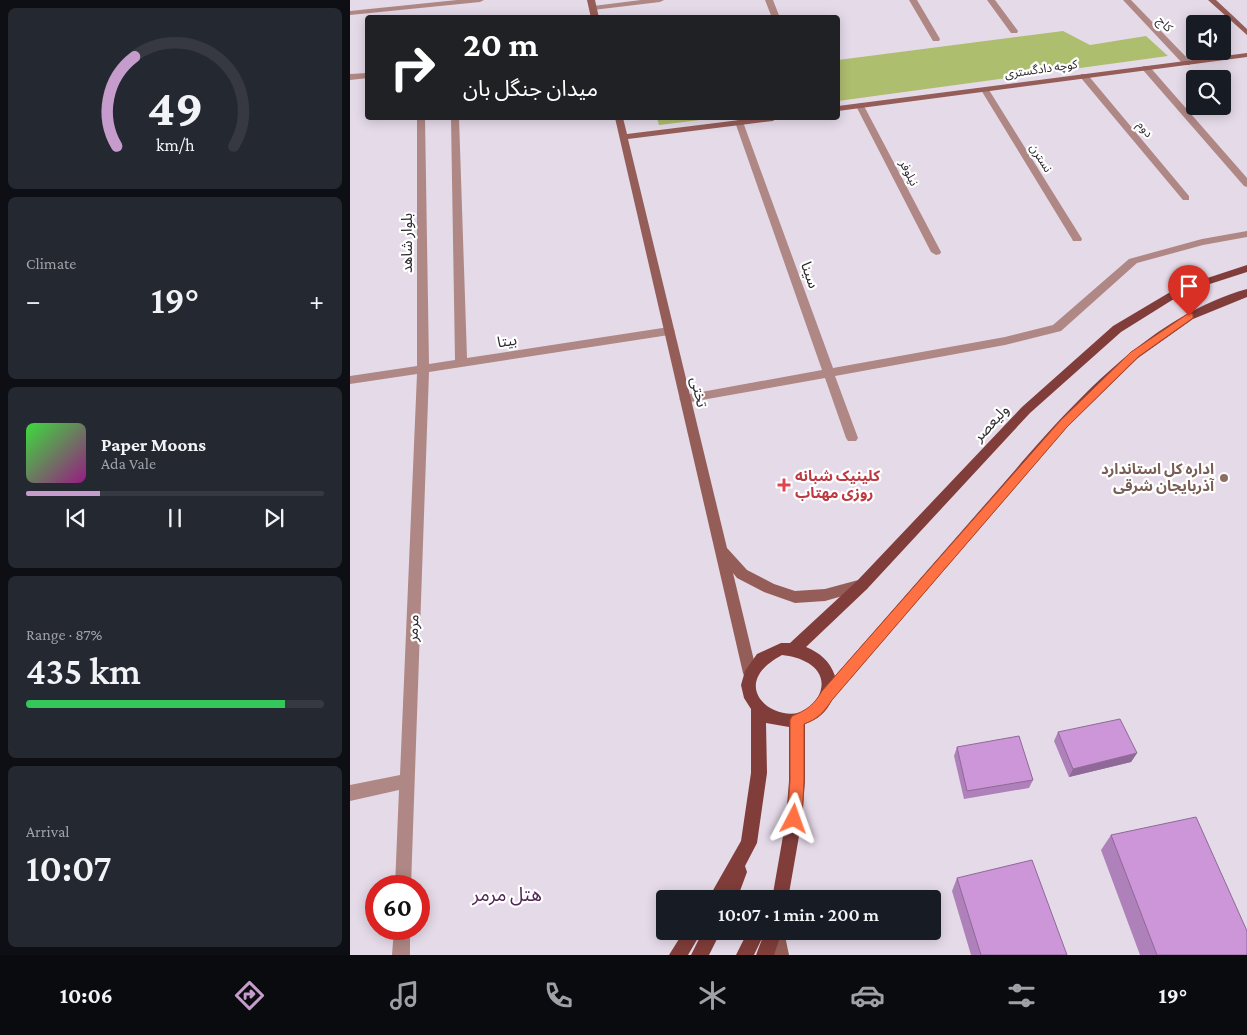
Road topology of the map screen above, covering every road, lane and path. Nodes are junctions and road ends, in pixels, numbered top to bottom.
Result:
1 (480, 0) edge
2 (660, 0) edge
3 (768, 0) edge
4 (913, 0) edge
5 (991, 0) edge
6 (1126, 0) edge
7 (1212, 0) edge
8 (422, 3) edge
9 (592, 4) edge
10 (350, 13) edge
11 (775, 15) edge
12 (1014, 31) dead end
13 (1247, 33) edge
14 (936, 39) dead end
15 (1247, 55) edge
16 (1186, 63) junction
17 (1146, 68) junction
18 (365, 75) edge
19 (1084, 76) junction
20 (350, 77) edge
21 (985, 90) junction
22 (860, 106) junction
23 (840, 109) edge
24 (421, 120) edge
25 (455, 120) edge
26 (619, 120) edge
27 (756, 120) edge
28 (739, 122) junction
29 (623, 137) junction
30 (1247, 184) edge
31 (1186, 198) dead end
32 (1247, 234) edge
33 (1077, 239) dead end
34 (936, 252) dead end
35 (1247, 268) edge
36 (1247, 293) edge
37 (669, 331) junction
38 (461, 363) junction
39 (422, 369) junction
40 (829, 373) junction
41 (350, 380) edge
42 (685, 399) junction
43 (852, 438) dead end
44 (721, 549) junction
45 (862, 585) junction
46 (794, 649) junction
47 (750, 673) junction
48 (827, 695) junction
49 (758, 709) junction
50 (797, 720) junction
51 (407, 781) junction
52 (350, 793) edge
53 (749, 843) junction
54 (787, 855) junction
55 (403, 875) edge
56 (721, 890) edge
57 (732, 890) edge
58 (774, 890) edge
59 (781, 890) edge
60 (402, 940) edge
61 (688, 940) edge
62 (708, 940) edge
63 (752, 940) edge
64 (771, 940) edge
65 (777, 940) edge
66 (401, 955) edge
67 (678, 955) edge
68 (700, 955) edge
69 (745, 955) edge
70 (765, 955) edge
71 (780, 955) edge

1 - 8 street
2 - 9 street
3 - 11 street
4 - 14 street
5 - 12 street
6 - 16 street, کاج
7 - 13 main road
8 - 10 street
15 - 16 main road, کوچه دادگستری
16 - 17 main road, کوچه دادگستری
17 - 19 main road, کوچه دادگستری
17 - 30 street
18 - 20 street
19 - 21 main road, کوچه دادگستری
19 - 31 street, دوم
21 - 22 main road, کوچه دادگستری
21 - 33 street, نسترن
22 - 23 main road, کوچه دادگستری
22 - 34 street, نیلوفر
24 - 39 street, بلوار شاهد
25 - 38 street
26 - 29 main road, تختى
27 - 28 main road
28 - 29 main road
28 - 40 street, سینا
29 - 37 main road, تختى
32 - 40 street
35 - 45 main road, ولیعصر
36 - 48 main road
37 - 38 street, بیتا
37 - 42 main road, تختى
38 - 39 street, بیتا
39 - 41 street, بیتا
39 - 51 street, مرمر
40 - 42 street
40 - 43 street, سینا
42 - 44 main road, تختى
44 - 45 main road
44 - 47 main road, تختى
45 - 46 main road, ولیعصر
46 - 47 main road
46 - 48 main road
47 - 49 main road
48 - 50 main road
49 - 50 main road
49 - 53 main road
50 - 54 main road
51 - 52 street
51 - 55 street, مرمر
53 - 56 main road
53 - 57 main road
54 - 58 main road
54 - 59 main road
60 - 66 street
61 - 67 main road
62 - 68 main road
63 - 69 main road
64 - 70 main road
65 - 71 main road

